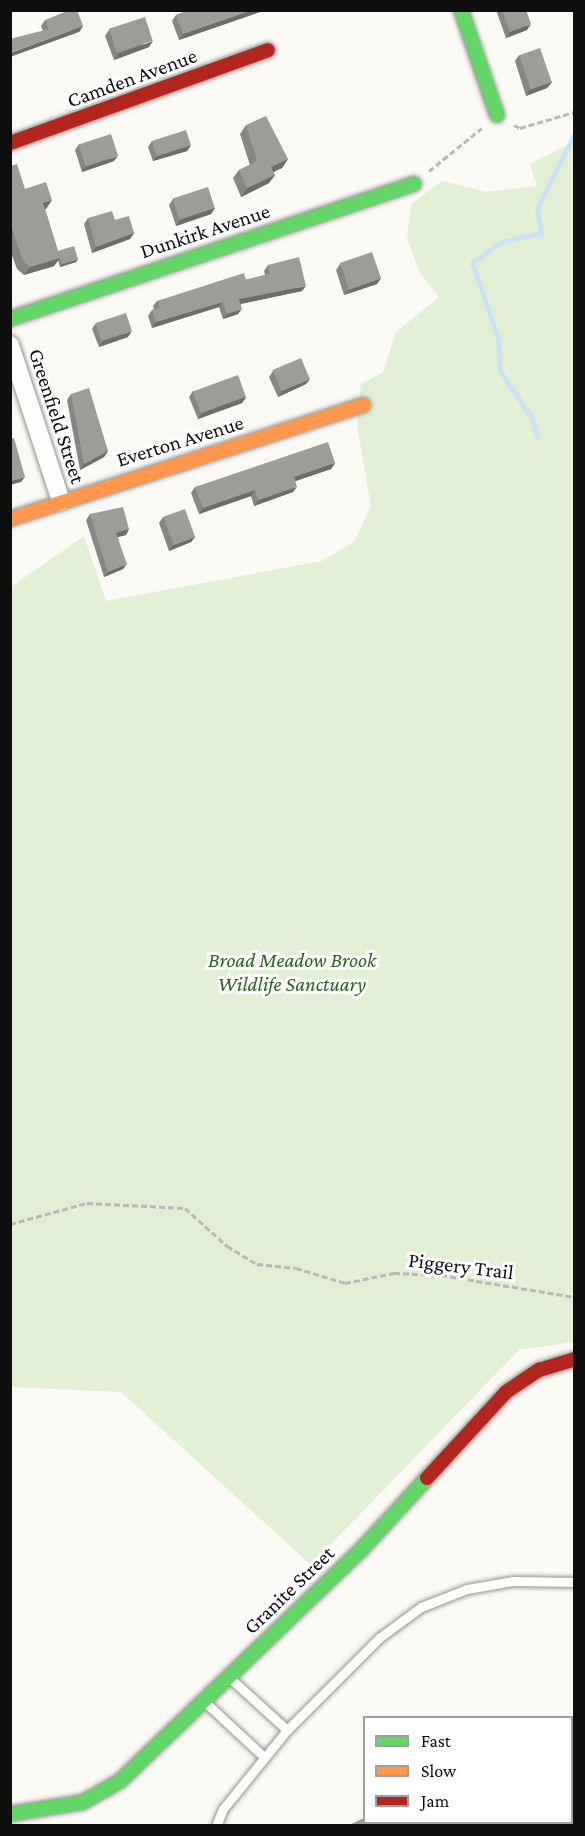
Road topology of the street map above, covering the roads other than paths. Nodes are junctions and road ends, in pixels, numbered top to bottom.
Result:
1 (461, 10) edge
2 (268, 50) dead end
3 (498, 115) road end
4 (10, 143) edge
5 (414, 184) road end
6 (10, 319) edge
7 (10, 345) edge
8 (363, 405) dead end
9 (61, 501) junction
10 (10, 519) edge
11 (574, 1359) edge
12 (574, 1582) edge
13 (230, 1678) junction
14 (205, 1702) junction
15 (286, 1730) junction
16 (264, 1758) junction
17 (10, 1814) edge
18 (216, 1826) edge

1 - 3 street
2 - 4 street, Camden Avenue
5 - 6 street, Dunkirk Avenue
7 - 9 street, Greenfield Street
8 - 9 street, Everton Avenue
9 - 10 street, Everton Avenue
11 - 13 street, Granite Street
12 - 15 lane
13 - 14 street, Granite Street
13 - 15 lane
14 - 16 lane
14 - 17 street, Granite Street
15 - 16 lane
16 - 18 lane

